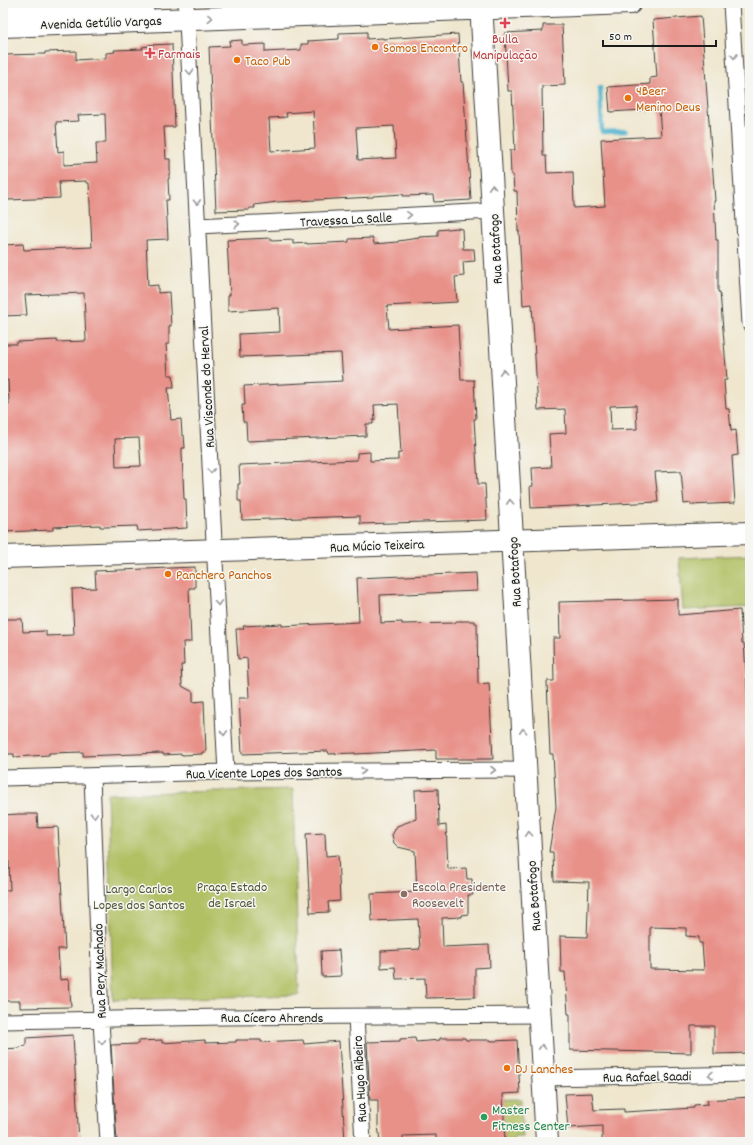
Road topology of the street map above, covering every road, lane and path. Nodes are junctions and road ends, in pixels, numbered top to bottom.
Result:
1 (144, 3) edge
2 (630, 3) edge
3 (731, 3) edge
4 (481, 6) edge
5 (3, 8) edge
6 (180, 11) edge
7 (3, 26) edge
8 (493, 211) junction
9 (198, 226) junction
10 (750, 324) edge
11 (750, 533) edge
12 (513, 541) junction
13 (215, 550) junction
14 (3, 557) edge
15 (525, 770) junction
16 (226, 772) junction
17 (92, 776) junction
18 (3, 778) edge
19 (540, 1015) junction
20 (356, 1017) junction
21 (101, 1020) junction
22 (3, 1021) edge
23 (750, 1074) edge
24 (544, 1078) junction
25 (108, 1142) edge
26 (363, 1142) edge
27 (547, 1142) edge

1 - 5 street, Avenida Getúlio Vargas
2 - 4 street, Avenida Getúlio Vargas
3 -> 10 street
6 -> 4 street, Avenida Getúlio Vargas
8 -> 4 street, Rua Botafogo
6 - 7 street, Avenida Getúlio Vargas
6 -> 9 street, Rua Visconde do Herval
9 -> 8 street, Travessa La Salle
12 -> 8 street, Rua Botafogo
9 -> 13 street, Rua Visconde do Herval
11 - 12 street, Rua Múcio Teixeira
12 - 13 street, Rua Múcio Teixeira
15 -> 12 street, Rua Botafogo
13 - 14 street, Rua Múcio Teixeira
13 -> 16 street, Rua Visconde do Herval
16 -> 15 street, Rua Vicente Lopes dos Santos
19 -> 15 street, Rua Botafogo
16 - 17 street, Rua Vicente Lopes dos Santos
17 - 18 street, Rua Vicente Lopes dos Santos
17 -> 21 street, Rua Pery Machado
19 - 20 street, Rua Cícero Ahrends
24 -> 19 street, Rua Botafogo
20 - 21 street, Rua Cícero Ahrends
20 - 26 street, Rua Hugo Ribeiro
21 - 22 street, Rua Cícero Ahrends
21 -> 25 street, Rua Pery Machado
23 -> 24 street, Rua Rafael Saadi
24 - 27 street, Rua Botafogo

